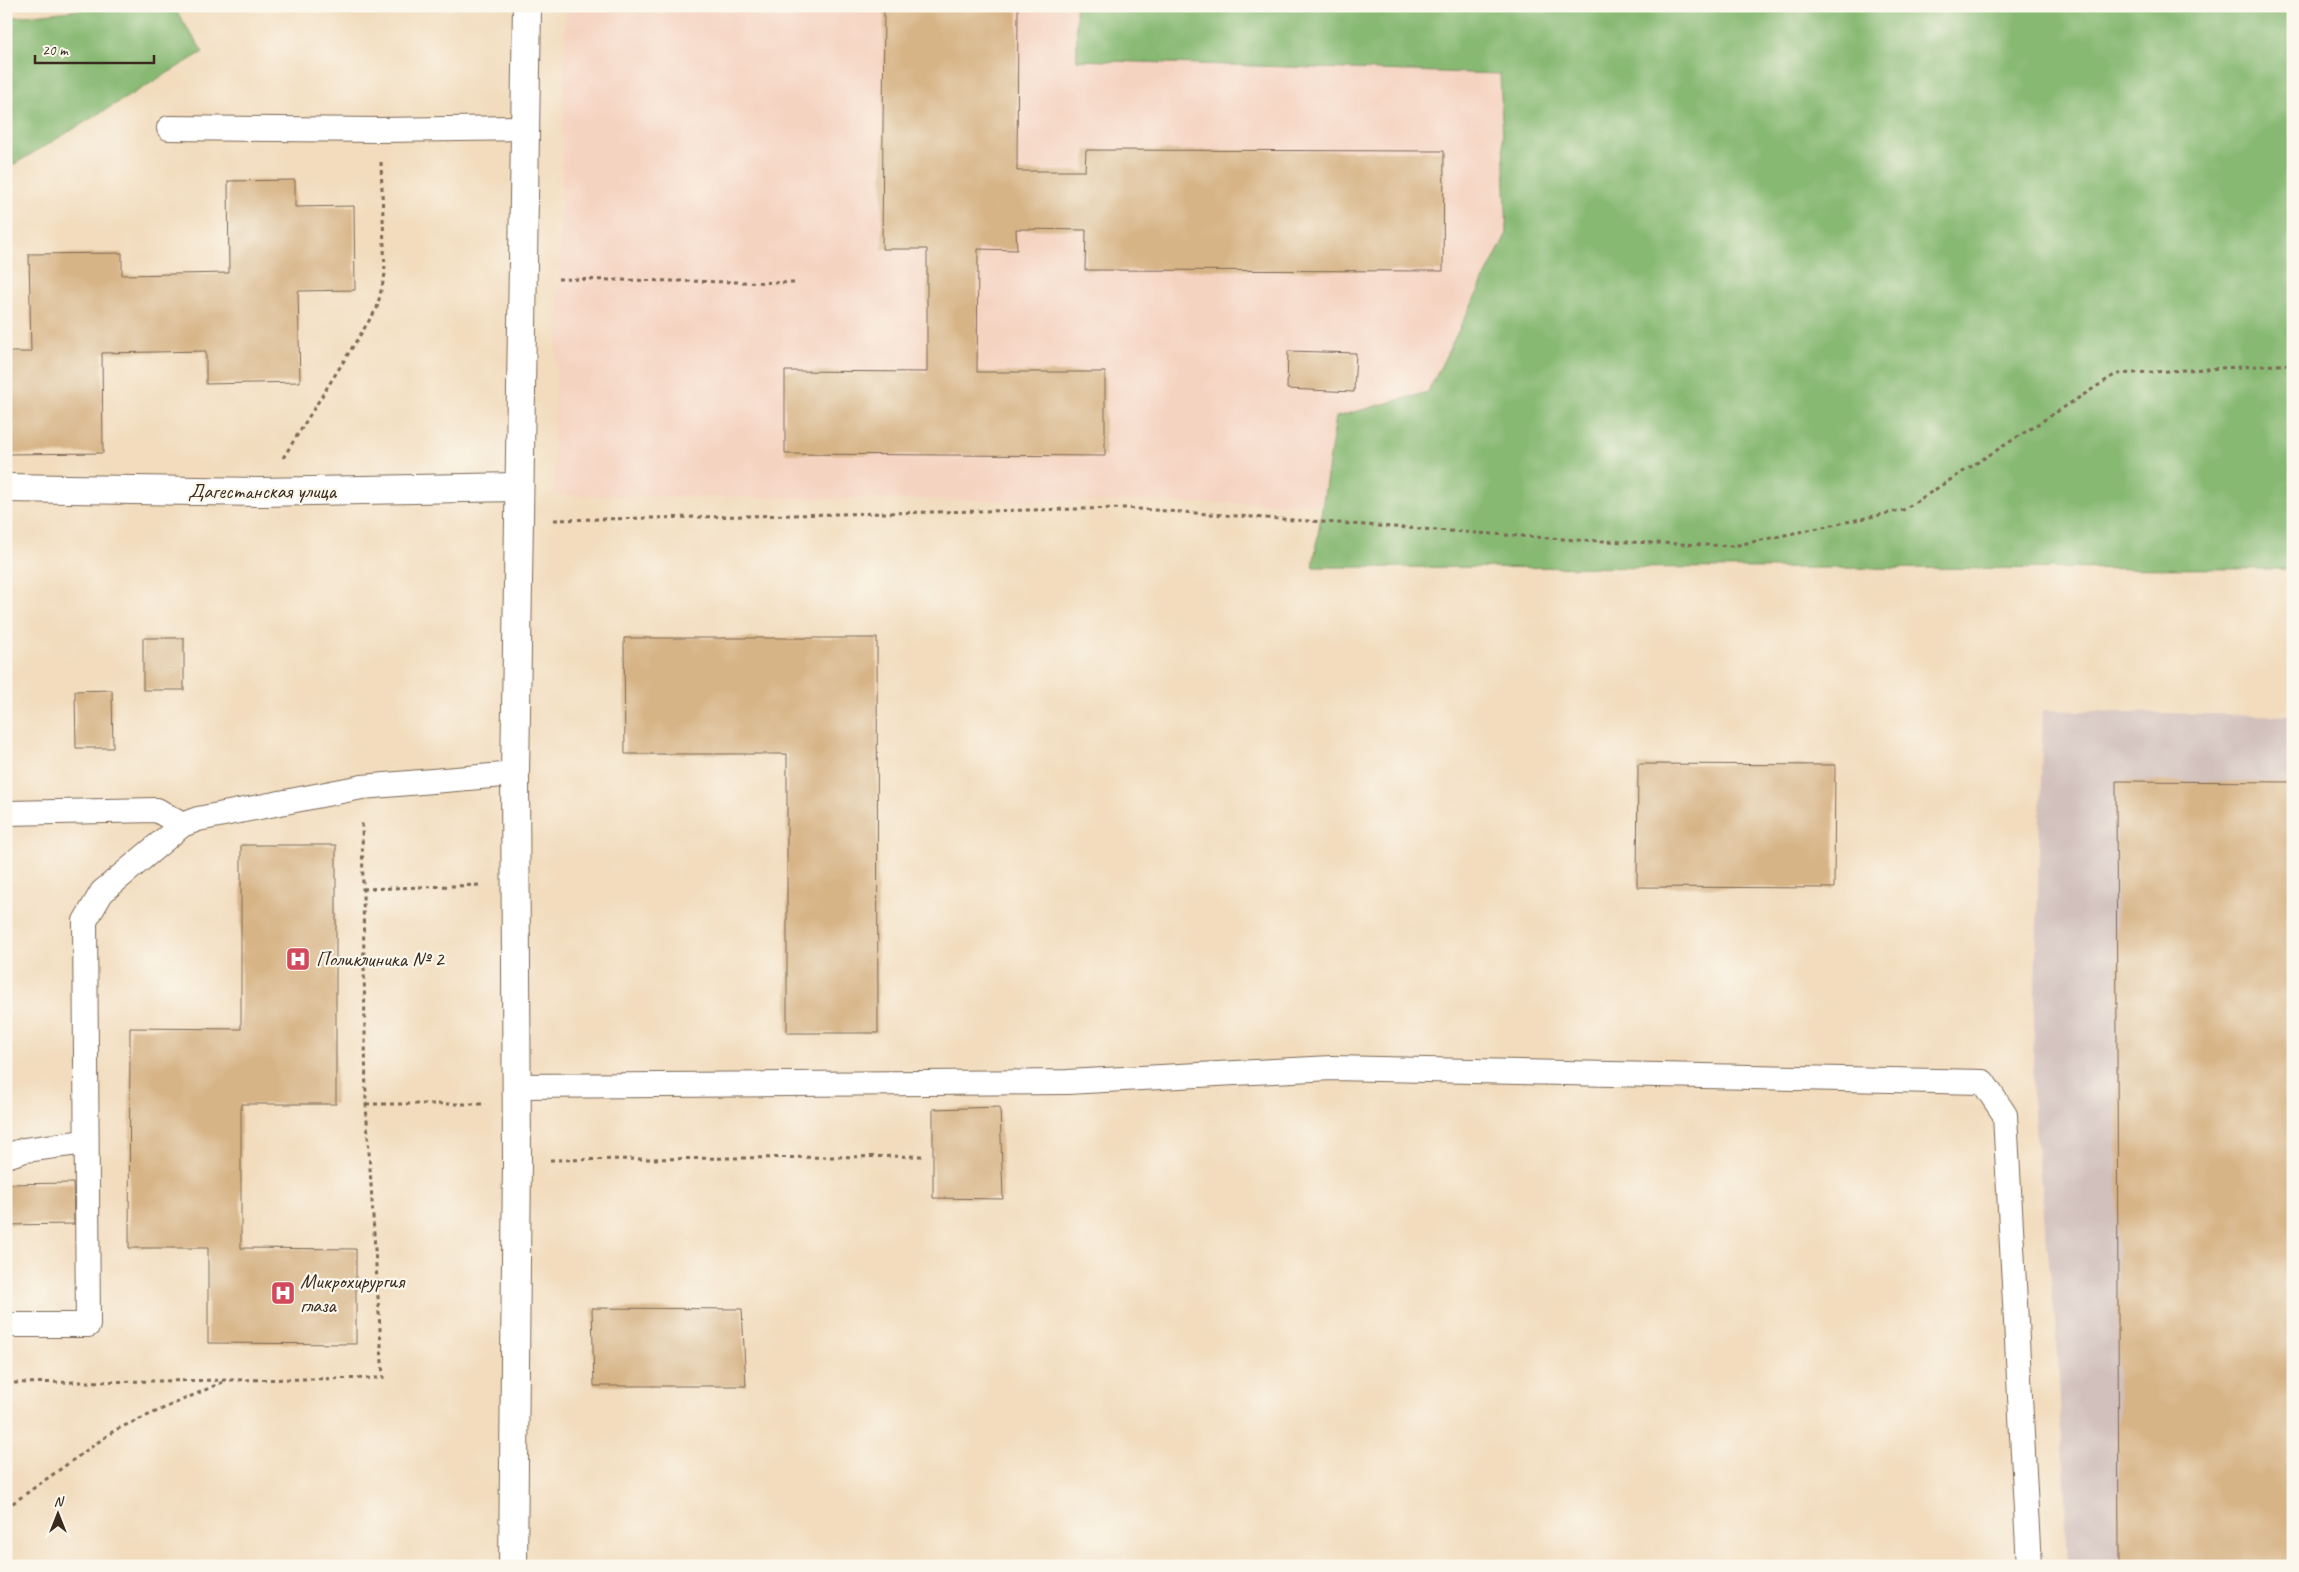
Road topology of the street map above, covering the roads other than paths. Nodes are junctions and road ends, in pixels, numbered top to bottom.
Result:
1 (527, 6) edge
2 (168, 128) dead end
3 (525, 128) junction
4 (518, 487) junction
5 (6, 488) edge
6 (515, 774) junction
7 (6, 813) edge
8 (182, 824) junction
9 (515, 1095) junction
10 (85, 1142) junction
11 (6, 1156) edge
12 (6, 1325) edge
13 (513, 1566) edge
14 (2028, 1566) edge

1 - 3 street
2 - 3 lane
3 - 4 street
4 - 5 street, Дагестанская улица
4 - 6 street
6 - 8 lane
6 - 9 street
7 - 8 lane
8 - 10 lane
9 - 13 street
9 - 14 lane
10 - 11 lane
10 - 12 lane

